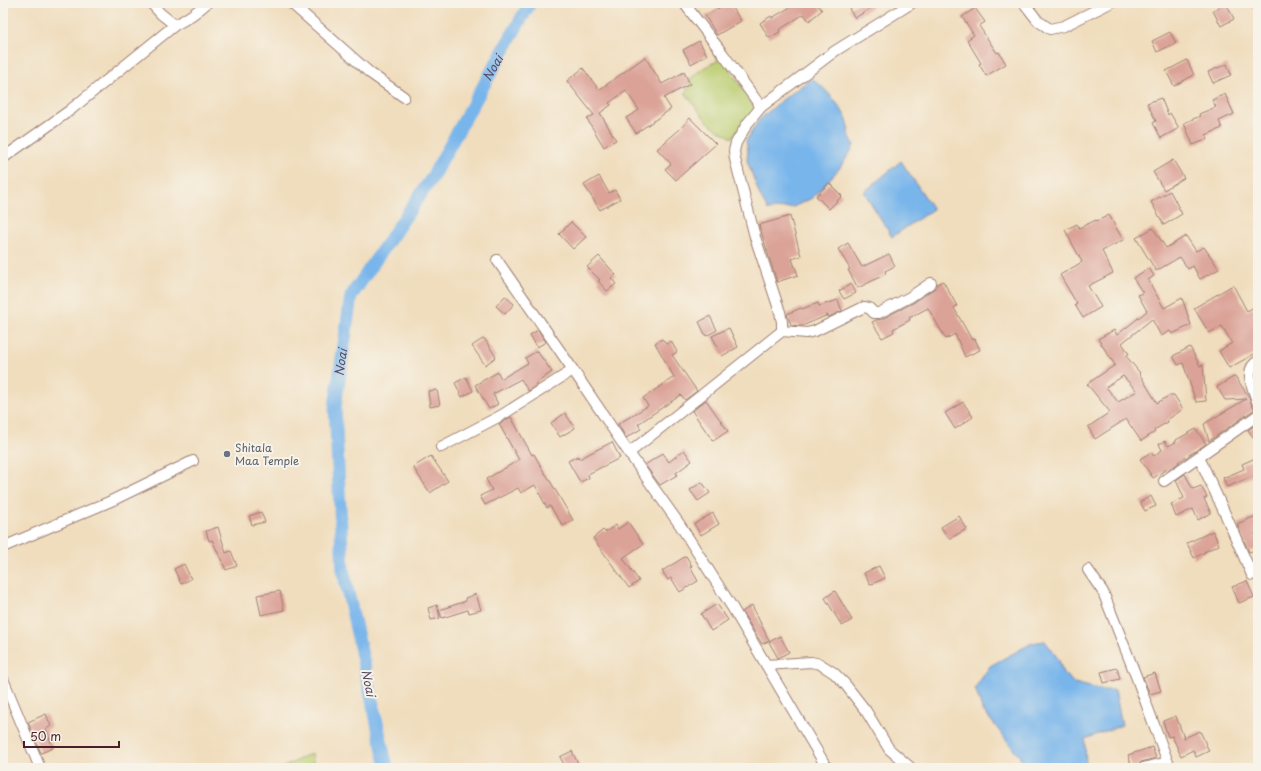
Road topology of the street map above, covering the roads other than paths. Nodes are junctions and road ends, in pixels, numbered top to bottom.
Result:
1 (151, 3) edge
2 (207, 3) edge
3 (291, 3) edge
4 (684, 3) edge
5 (912, 3) edge
6 (1024, 3) edge
7 (1110, 3) edge
8 (1255, 3) edge
9 (1258, 6) edge
10 (175, 25) junction
11 (404, 97) dead end
12 (761, 107) junction
13 (3, 158) edge
14 (497, 260) dead end
15 (931, 283) dead end
16 (782, 331) junction
17 (1258, 361) edge
18 (573, 370) junction
19 (1258, 404) edge
20 (1258, 415) edge
21 (440, 447) dead end
22 (629, 453) junction
23 (1199, 457) junction
24 (194, 461) dead end
25 (1164, 481) dead end
26 (3, 546) edge
27 (1088, 570) dead end
28 (1252, 575) dead end
29 (766, 665) junction
30 (3, 679) edge
31 (1169, 765) edge
32 (40, 768) edge
33 (826, 768) edge
34 (912, 768) edge
35 (1143, 768) edge

1 - 10 street
2 - 10 street
3 - 11 street
4 - 12 street
5 - 12 street
6 - 7 street
8 - 9 street
10 - 13 street
12 - 16 street
14 - 18 street
15 - 16 street
16 - 22 street
17 - 19 street
18 - 21 street
18 - 22 street
20 - 23 street
22 - 29 street
23 - 25 street
23 - 28 street
24 - 26 street
27 - 31 street
29 - 33 street
29 - 34 street
30 - 32 street
31 - 35 street

